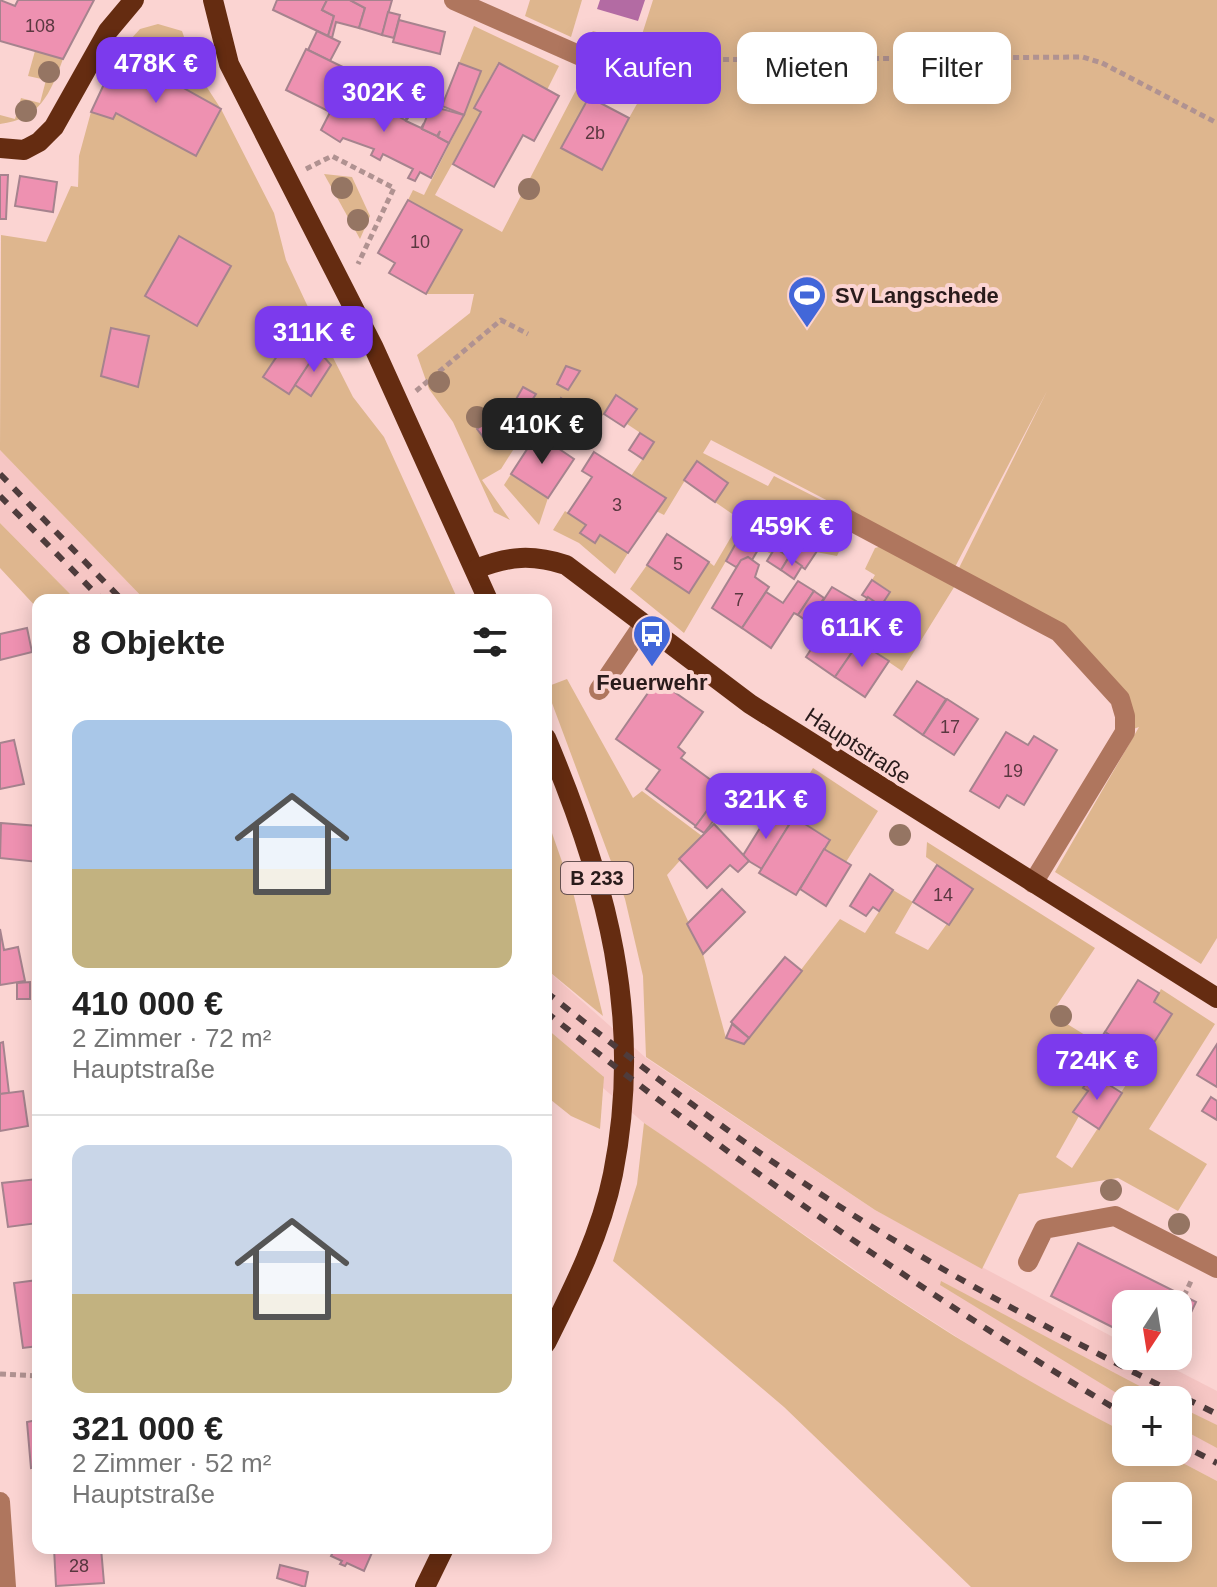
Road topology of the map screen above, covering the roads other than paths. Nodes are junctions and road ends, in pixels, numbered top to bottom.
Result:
1 (134, 0) edge
2 (213, 0) edge
3 (454, 0) edge
4 (576, 54) edge
5 (0, 148) edge
6 (830, 510) dead end
7 (476, 569) junction
8 (486, 594) edge
9 (643, 625) junction
10 (599, 690) dead end
11 (552, 755) edge
12 (1033, 883) junction
13 (1217, 998) edge
14 (1028, 1262) dead end
15 (1217, 1268) edge
16 (552, 1331) edge
17 (0, 1502) edge
18 (441, 1554) edge
19 (6, 1587) edge
20 (425, 1587) edge

1 - 5 main road
2 - 7 main road
3 - 4 street
6 - 12 street
7 - 8 main road
7 - 9 main road, Hauptstraße
9 - 10 street
9 - 12 main road, Hauptstraße
11 - 16 main road, B 233
12 - 13 main road, Hauptstraße
14 - 15 street
17 - 19 street
18 - 20 main road

